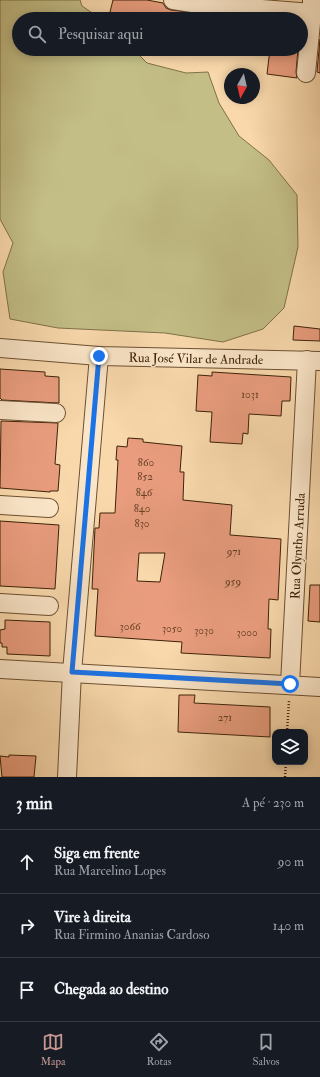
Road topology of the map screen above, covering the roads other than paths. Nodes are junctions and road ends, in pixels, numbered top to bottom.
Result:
1 (173, 0) edge
2 (312, 7) edge
3 (308, 51) edge
4 (308, 56) edge
5 (306, 73) dead end
6 (0, 348) edge
7 (99, 356) junction
8 (314, 361) edge
9 (0, 410) edge
10 (56, 413) dead end
11 (0, 504) edge
12 (48, 508) dead end
13 (0, 603) edge
14 (49, 606) dead end
15 (0, 669) edge
16 (72, 672) junction
17 (290, 684) junction
18 (320, 686) edge
19 (67, 777) edge

1 - 2 street
2 - 3 street
4 - 5 street
6 - 7 street, Rua José Vilar de Andrade
7 - 8 street, Rua José Vilar de Andrade
7 - 16 street
8 - 17 street, Rua Olyntho Arruda
9 - 10 street
11 - 12 street
13 - 14 street
15 - 16 street
16 - 17 street
16 - 19 street
17 - 18 street

